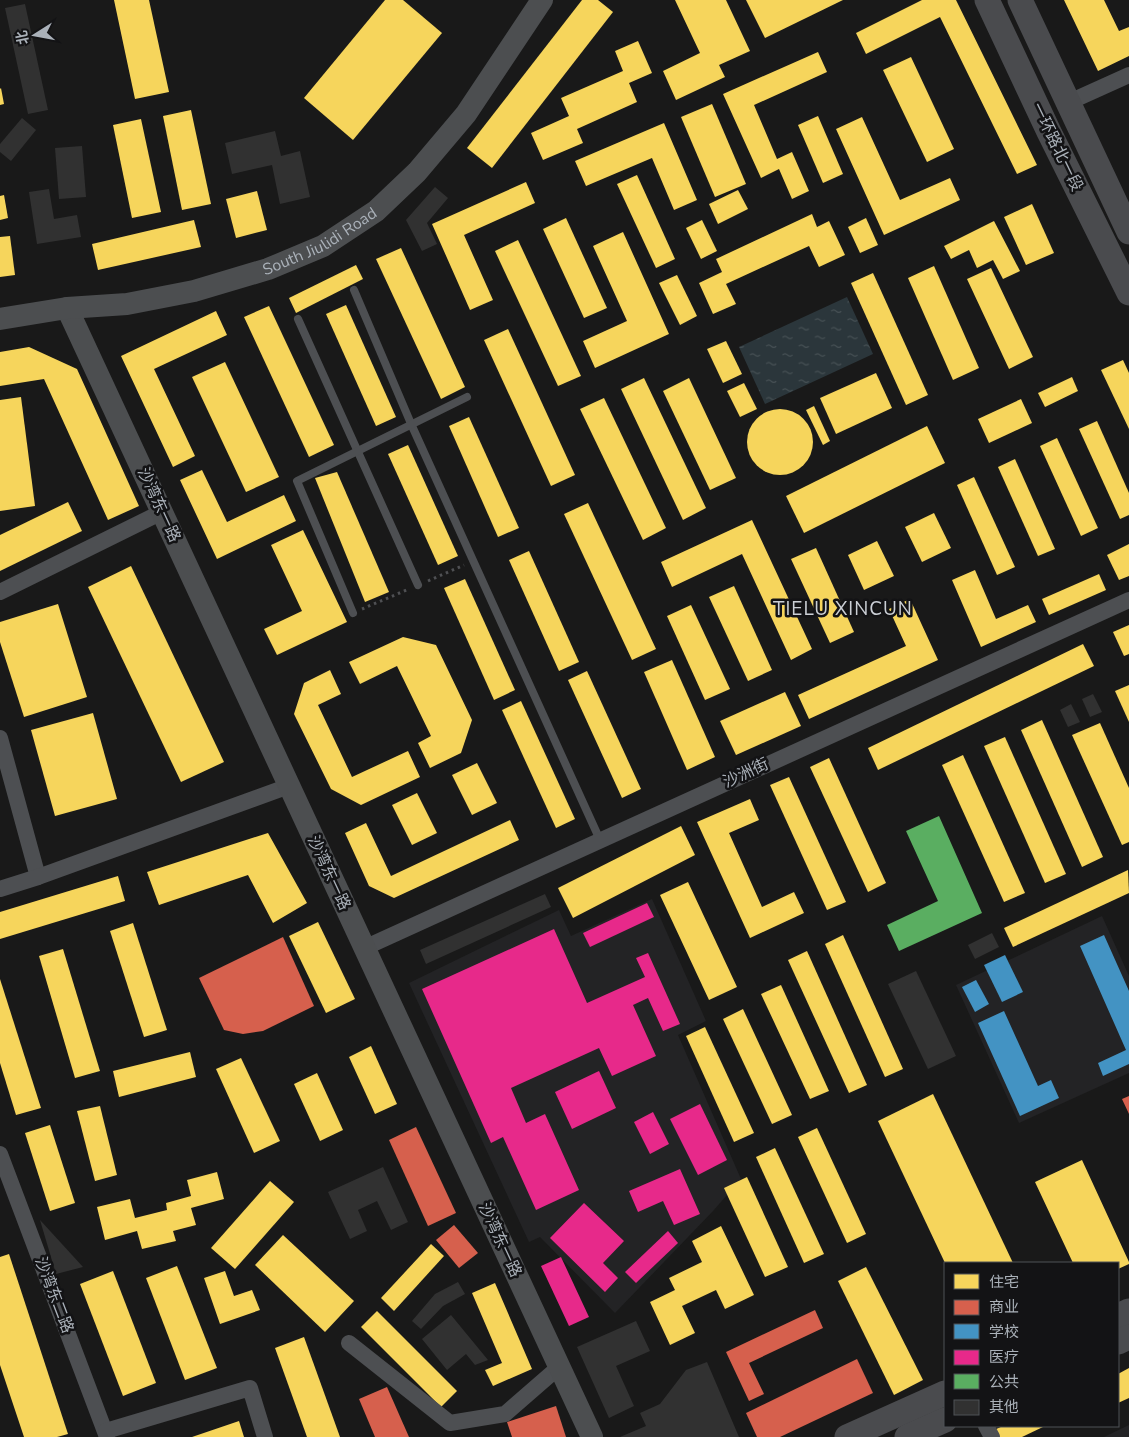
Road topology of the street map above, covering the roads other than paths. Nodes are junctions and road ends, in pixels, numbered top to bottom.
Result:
1 (542, 0) edge
2 (987, 0) edge
3 (1020, 0) edge
4 (1129, 75) edge
5 (1067, 103) junction
6 (1129, 232) edge
7 (354, 290) dead end
8 (1129, 293) edge
9 (67, 308) junction
10 (0, 318) edge
11 (298, 319) dead end
12 (467, 397) dead end
13 (412, 426) junction
14 (357, 452) junction
15 (162, 512) junction
16 (418, 585) dead end
17 (0, 592) edge
18 (1129, 600) edge
19 (354, 613) dead end
20 (0, 738) edge
21 (289, 786) junction
22 (600, 840) junction
23 (38, 877) junction
24 (0, 889) edge
25 (364, 948) junction
26 (0, 1154) edge
27 (349, 1343) dead end
28 (559, 1367) junction
29 (944, 1393) edge
30 (944, 1420) edge
31 (106, 1434) edge
32 (265, 1437) edge
33 (592, 1437) edge
34 (847, 1437) edge
35 (908, 1437) edge

1 - 9 street, South Jiulidi Road
2 - 8 main road, 一环路北一段
3 - 5 main road, 一环路北一段
4 - 5 street
5 - 6 main road, 一环路北一段
7 - 13 lane
9 - 10 street, South Jiulidi Road
9 - 15 street, 沙湾东一路
11 - 14 lane
12 - 13 lane
13 - 14 lane
13 - 22 lane
14 - 16 lane
14 - 19 lane
15 - 17 street
15 - 21 street, 沙湾东一路
18 - 22 street, 沙洲街
20 - 23 street
21 - 23 street
21 - 25 street, 沙湾东一路
22 - 25 street, 沙洲街
23 - 24 street
25 - 28 street, 沙湾东一路
26 - 31 street, 沙湾东二路
27 - 28 street
28 - 33 street, 沙湾东一路
29 - 34 main road
30 - 35 main road
31 - 32 street

